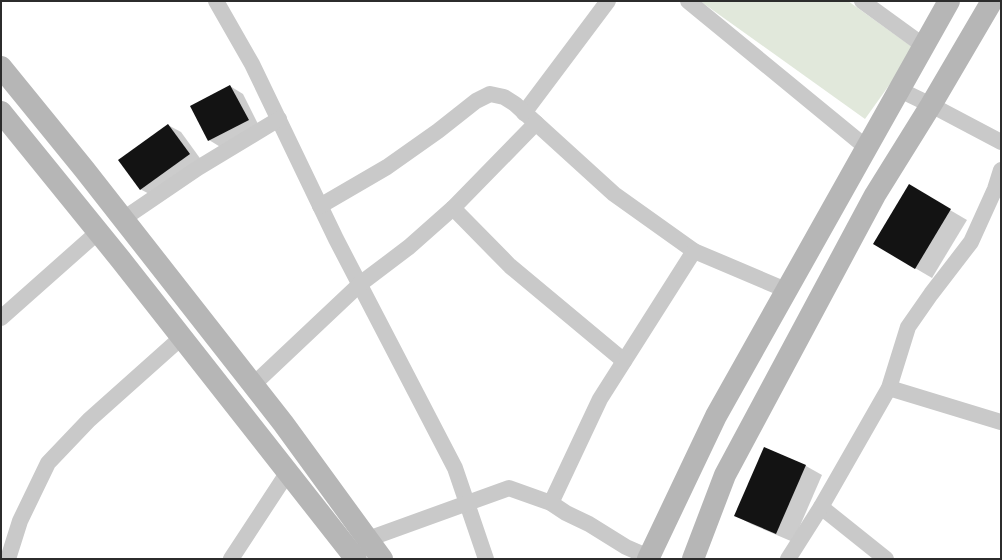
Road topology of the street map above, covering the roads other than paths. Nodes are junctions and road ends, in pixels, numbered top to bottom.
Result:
1 (216, 1) edge
2 (608, 1) edge
3 (688, 1) edge
4 (862, 1) edge
5 (950, 1) edge
6 (992, 1) edge
7 (924, 46) junction
8 (1, 67) edge
9 (900, 90) junction
10 (931, 105) junction
11 (1, 112) edge
12 (530, 118) junction
13 (278, 119) junction
14 (1001, 142) edge
15 (867, 148) junction
16 (1001, 170) edge
17 (320, 206) junction
18 (453, 208) junction
19 (123, 219) junction
20 (98, 232) junction
21 (694, 251) junction
22 (360, 284) junction
23 (786, 290) junction
24 (1, 318) edge
25 (182, 337) junction
26 (624, 361) junction
27 (253, 385) junction
28 (889, 388) junction
29 (1001, 422) edge
30 (288, 472) junction
31 (466, 503) junction
32 (551, 503) junction
33 (821, 507) junction
34 (368, 539) junction
35 (648, 558) edge
36 (8, 559) edge
37 (231, 559) edge
38 (356, 559) edge
39 (382, 559) edge
40 (486, 559) edge
41 (693, 559) edge
42 (788, 559) edge
43 (886, 559) edge

1 - 13 street
2 - 12 street
3 - 15 street
4 - 7 street
5 - 7 main road
6 - 10 main road
7 - 9 main road
8 - 19 main road
9 - 10 street
9 - 15 main road
10 - 14 street
10 - 41 main road
11 - 20 main road
12 - 17 street
12 - 18 street
12 - 21 street
13 - 17 street
13 - 19 street
15 - 23 main road
16 - 28 street
17 - 22 street
18 - 22 street
18 - 26 street
19 - 27 main road
20 - 24 street
20 - 25 main road
21 - 23 street
21 - 26 street
22 - 27 street
22 - 31 street
23 - 35 main road
25 - 30 main road
25 - 36 street
26 - 32 street
27 - 34 main road
28 - 29 street
28 - 33 street
30 - 37 street
30 - 38 main road
31 - 32 street
31 - 34 street
31 - 40 street
32 - 35 street
33 - 42 street
33 - 43 street
34 - 39 main road

